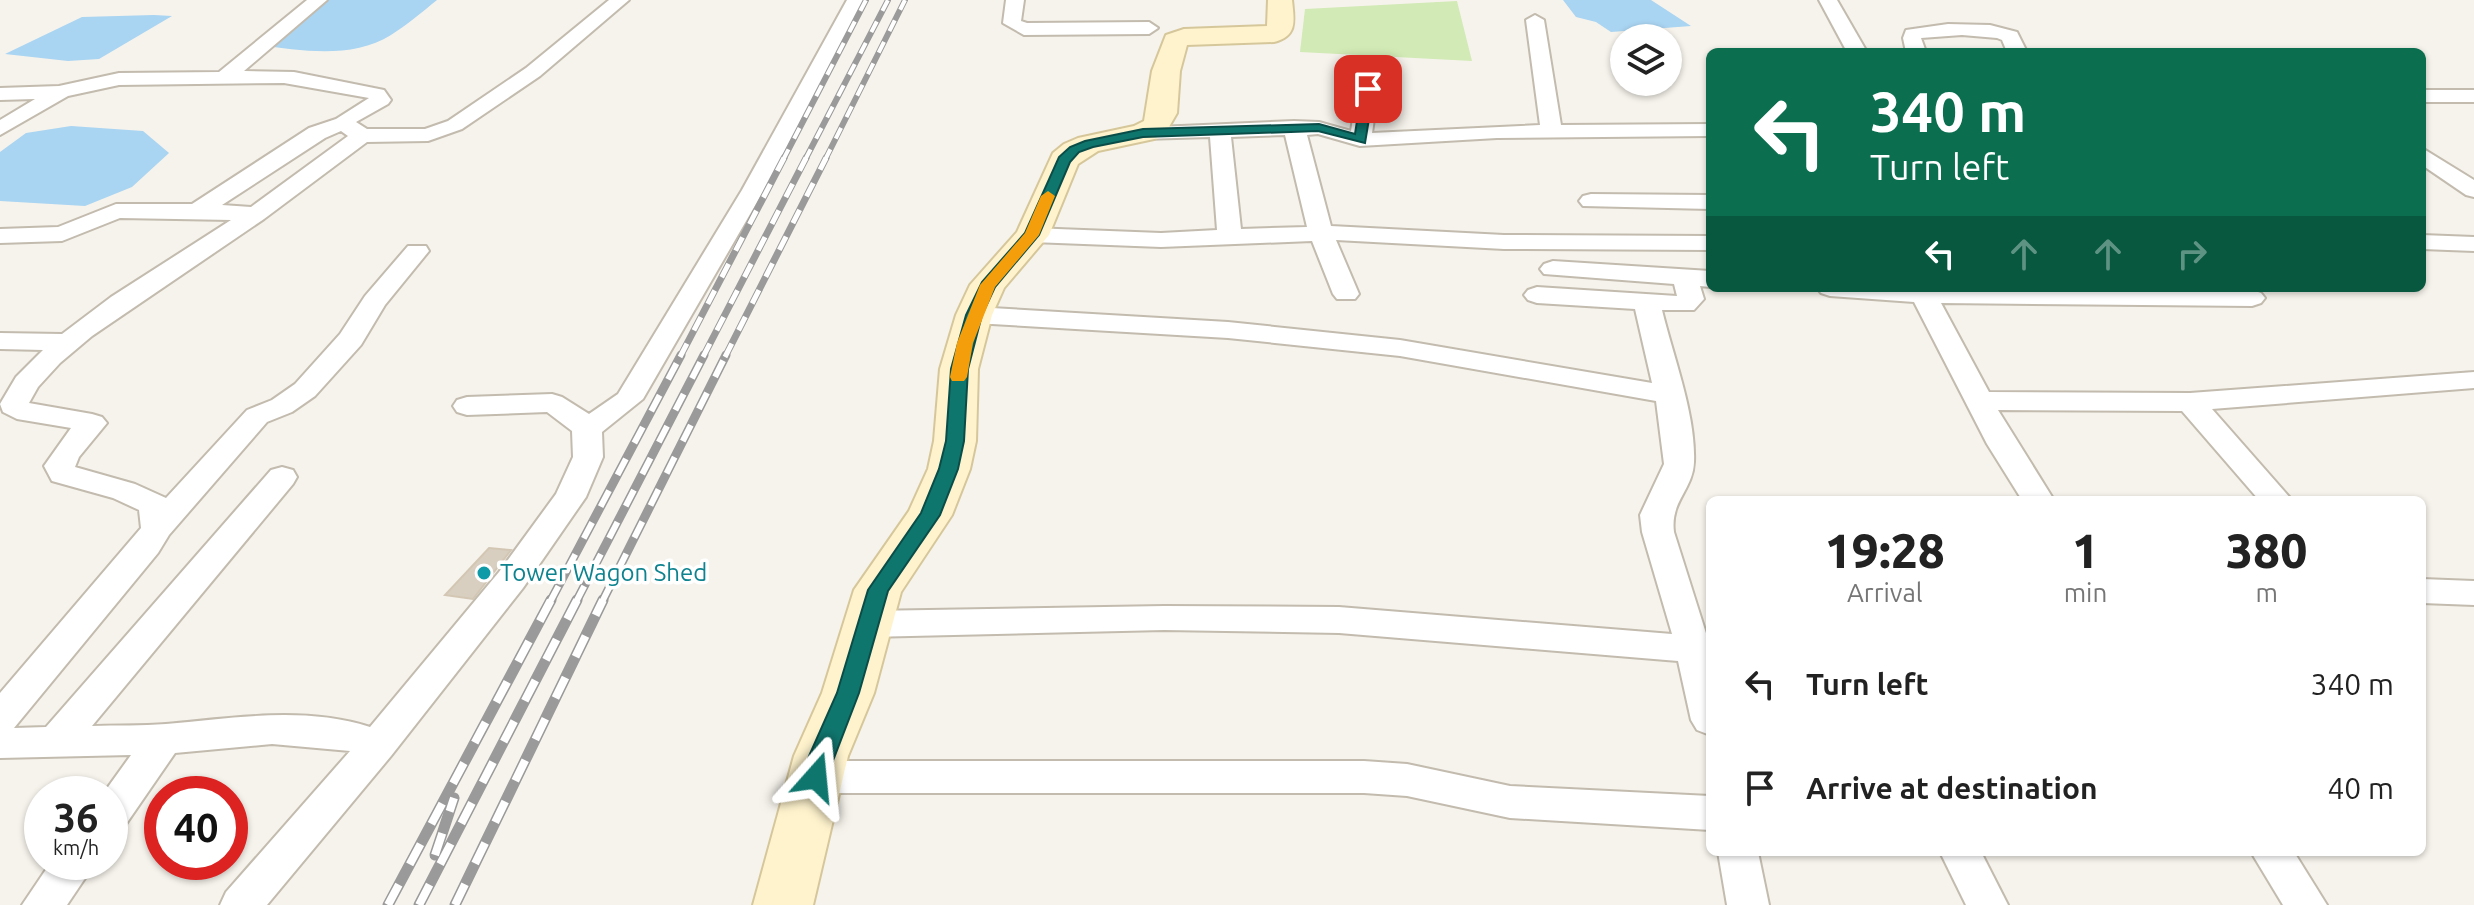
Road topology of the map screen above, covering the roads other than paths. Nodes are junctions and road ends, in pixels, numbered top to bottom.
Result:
1 (318, 0) edge
2 (620, 0) edge
3 (856, 0) edge
4 (1015, 0) edge
5 (1280, 0) edge
6 (1828, 0) edge
7 (1535, 20) dead end
8 (1159, 25) junction
9 (1855, 48) edge
10 (1915, 48) edge
11 (2015, 48) edge
12 (1372, 63) dead end
13 (224, 78) junction
14 (61, 92) junction
15 (0, 94) edge
16 (2426, 96) edge
17 (2472, 98) edge
18 (1294, 127) junction
19 (0, 129) edge
20 (353, 130) junction
21 (1220, 130) junction
22 (1706, 130) edge
23 (1551, 131) junction
24 (1143, 133) junction
25 (1360, 140) junction
26 (2426, 158) edge
27 (2474, 190) edge
28 (1591, 201) dead end
29 (1706, 202) edge
30 (196, 212) junction
31 (256, 214) junction
32 (1321, 233) junction
33 (1032, 235) junction
34 (0, 236) edge
35 (1230, 237) junction
36 (2426, 242) edge
37 (1706, 243) edge
38 (2474, 244) edge
39 (417, 251) dead end
40 (1553, 269) dead end
41 (1697, 278) edge
42 (1922, 292) edge
43 (1346, 294) dead end
44 (1537, 295) dead end
45 (2252, 298) dead end
46 (1647, 303) junction
47 (974, 315) junction
48 (0, 341) edge
49 (69, 342) junction
50 (2474, 380) edge
51 (1669, 395) junction
52 (1979, 401) junction
53 (2190, 402) junction
54 (467, 406) dead end
55 (587, 429) junction
56 (282, 477) dead end
57 (2035, 496) edge
58 (2272, 496) edge
59 (157, 528) junction
60 (2426, 591) edge
61 (2474, 593) edge
62 (868, 624) junction
63 (1693, 649) junction
64 (1706, 696) edge
65 (0, 718) edge
66 (164, 739) junction
67 (0, 743) edge
68 (55, 743) junction
69 (378, 745) junction
70 (816, 777) junction
71 (128, 790) edge
72 (1706, 813) edge
73 (1739, 856) edge
74 (1962, 856) edge
75 (2274, 856) edge
76 (62, 880) edge
77 (43, 905) edge
78 (241, 905) edge
79 (783, 905) edge
80 (1748, 905) edge
81 (1987, 905) edge
82 (2306, 905) edge

1 - 13 street
2 - 20 street
3 - 55 street
4 - 8 street
5 - 8 street
6 - 9 street
7 - 23 street
8 - 24 street
10 - 11 street
12 - 25 street
13 - 14 street
13 - 20 street
14 - 15 street
14 - 19 street
16 - 17 street
18 - 21 street
18 - 25 street
18 - 32 street
20 - 30 street
20 - 31 street
21 - 24 street
21 - 35 street
22 - 23 street
23 - 25 street
24 - 33 street
26 - 27 street
28 - 29 street
30 - 31 street
30 - 34 street
31 - 49 street
32 - 35 street
32 - 37 street
32 - 43 street
33 - 35 street
33 - 47 street
36 - 38 street
39 - 59 street
40 - 41 street
41 - 46 street
42 - 45 street
42 - 52 street
44 - 46 street
46 - 51 street
47 - 51 street
47 - 62 street
48 - 49 street
49 - 59 street
50 - 53 street
51 - 63 street
52 - 53 street
52 - 57 street
53 - 58 street
54 - 55 street
55 - 69 street
56 - 68 street
59 - 65 street
60 - 61 street
62 - 63 street
62 - 70 street
63 - 64 street
66 - 68 street
66 - 69 street
66 - 71 street
67 - 68 street
69 - 78 street
70 - 72 street
70 - 79 street
73 - 80 street
74 - 81 street
75 - 82 street
76 - 77 street

